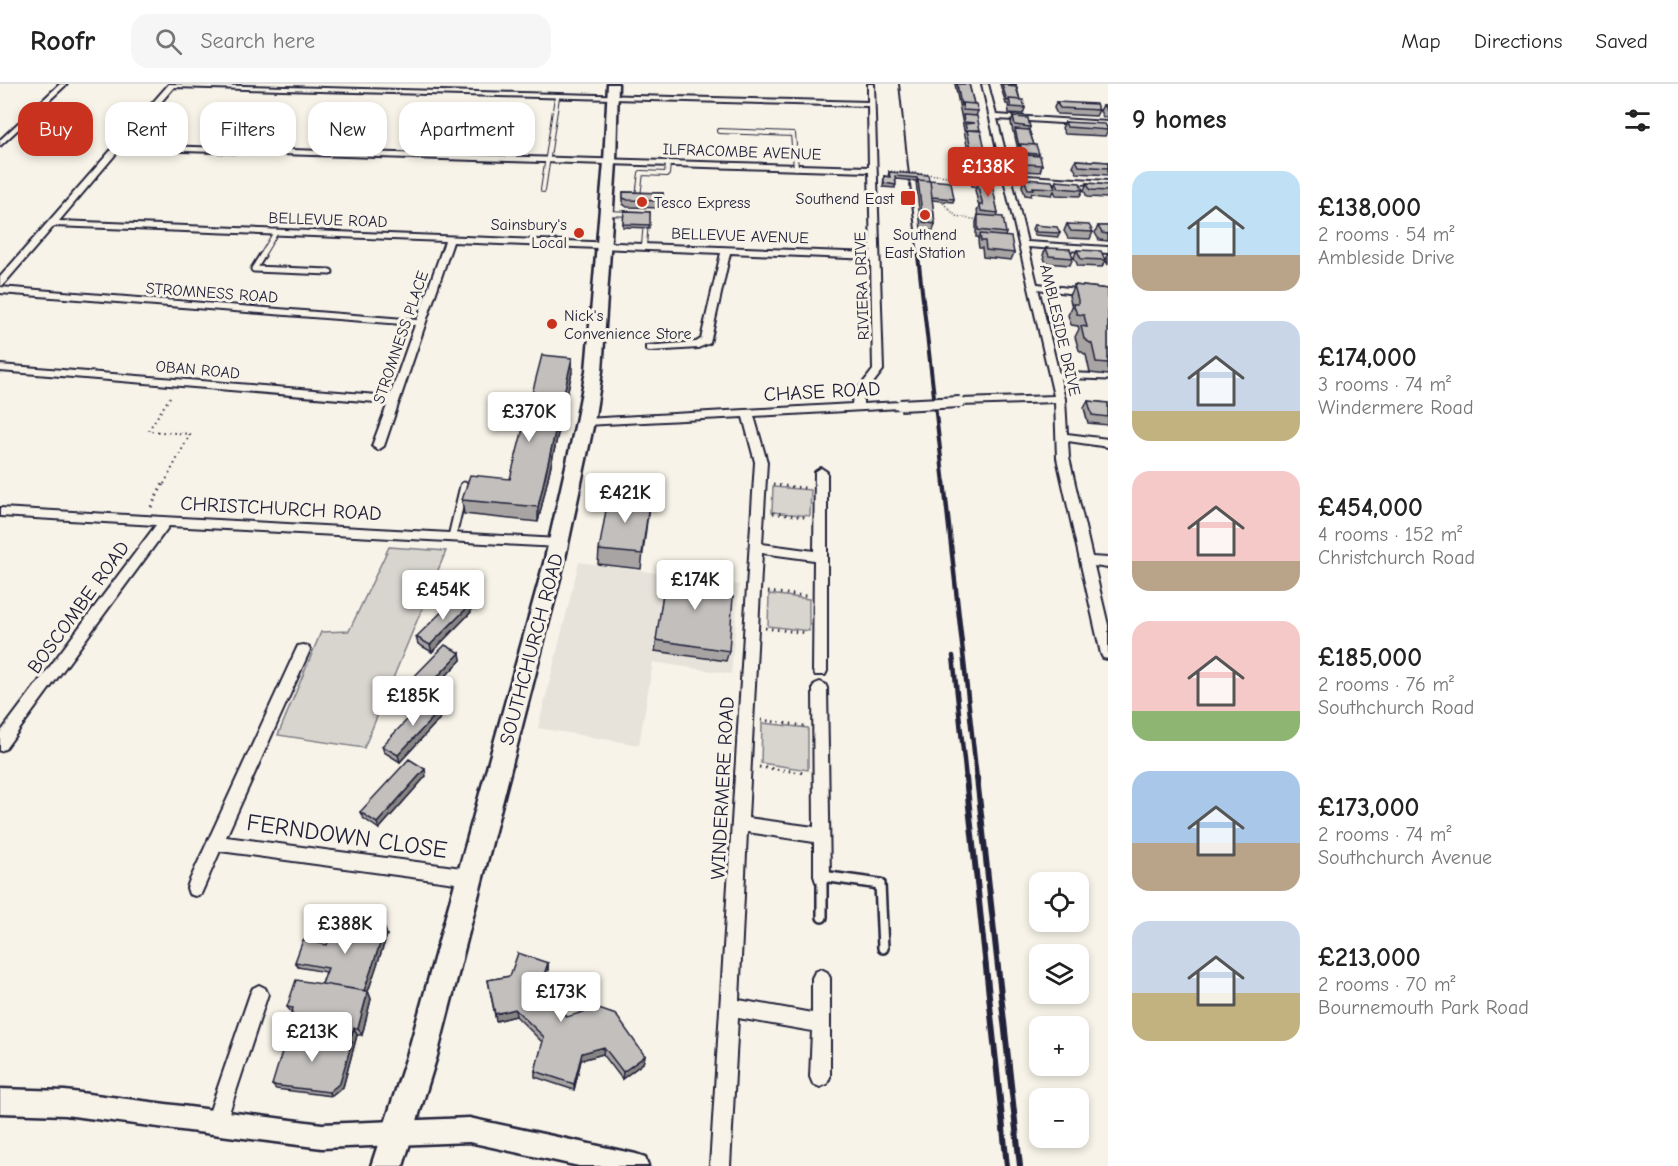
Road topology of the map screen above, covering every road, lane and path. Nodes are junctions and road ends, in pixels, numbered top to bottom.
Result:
1 (64, 84) edge
2 (871, 84) edge
3 (985, 84) edge
4 (172, 85) edge
5 (613, 93) edge
6 (557, 97) junction
7 (157, 102) edge
8 (871, 104) junction
9 (993, 117) junction
10 (1108, 124) edge
11 (719, 131) dead end
12 (0, 144) edge
13 (188, 149) edge
14 (110, 156) edge
15 (547, 161) junction
16 (610, 162) junction
17 (668, 164) junction
18 (796, 168) junction
19 (874, 170) junction
20 (888, 171) edge
21 (1008, 177) junction
22 (983, 179) edge
23 (1108, 183) edge
24 (543, 190) dead end
25 (638, 196) edge
26 (941, 201) edge
27 (606, 213) junction
28 (637, 214) edge
29 (647, 214) edge
30 (51, 223) junction
31 (1018, 224) junction
32 (276, 232) junction
33 (450, 239) junction
34 (604, 244) junction
35 (1024, 244) junction
36 (644, 246) junction
37 (726, 249) junction
38 (1108, 250) edge
39 (874, 256) junction
40 (330, 272) dead end
41 (0, 283) edge
42 (1034, 286) junction
43 (0, 290) edge
44 (1085, 292) edge
45 (422, 323) junction
46 (650, 348) dead end
47 (0, 368) edge
48 (1055, 375) junction
49 (1108, 377) edge
50 (179, 383) junction
51 (1060, 399) junction
52 (394, 400) junction
53 (857, 408) junction
54 (748, 414) junction
55 (585, 422) junction
56 (1061, 438) junction
57 (1108, 443) edge
58 (378, 446) dead end
59 (821, 472) dead end
60 (771, 485) dead end
61 (465, 486) edge
62 (814, 489) dead end
63 (0, 512) edge
64 (770, 513) dead end
65 (813, 518) dead end
66 (144, 520) junction
67 (166, 521) junction
68 (452, 537) junction
69 (559, 543) junction
70 (757, 548) junction
71 (820, 556) junction
72 (1087, 561) junction
73 (1108, 563) edge
74 (766, 591) dead end
75 (820, 598) junction
76 (765, 628) dead end
77 (820, 635) junction
78 (303, 650) dead end
79 (1108, 654) edge
80 (820, 670) dead end
81 (820, 688) dead end
82 (759, 720) dead end
83 (812, 726) dead end
84 (0, 745) edge
85 (757, 766) dead end
86 (812, 774) dead end
87 (741, 824) junction
88 (822, 836) junction
89 (217, 843) junction
90 (822, 876) junction
91 (470, 877) junction
92 (195, 888) dead end
93 (822, 917) dead end
94 (883, 948) dead end
95 (821, 978) dead end
96 (259, 994) dead end
97 (730, 1007) junction
98 (820, 1024) junction
99 (820, 1077) dead end
100 (0, 1101) edge
101 (216, 1122) junction
102 (398, 1133) junction
103 (387, 1166) edge
104 (636, 1166) edge
105 (720, 1166) edge

1 - 12 street
2 - 8 street, RIVIERA DRIVE
3 - 9 street, AMBLESIDE DRIVE
4 - 6 street
4 - 7 street
5 - 6 street
5 - 8 street
5 - 16 main road, SOUTHCHURCH ROAD
6 - 15 lane
8 - 19 street, RIVIERA DRIVE
9 - 10 street
9 - 21 street, AMBLESIDE DRIVE
11 - 18 lane
13 - 15 street, ILFRACOMBE AVENUE
14 - 30 street
15 - 16 street, ILFRACOMBE AVENUE
15 - 24 lane
16 - 17 street, ILFRACOMBE AVENUE
16 - 27 main road, SOUTHCHURCH ROAD
17 - 18 street, ILFRACOMBE AVENUE
17 - 25 lane
18 - 19 street, ILFRACOMBE AVENUE
19 - 39 street, RIVIERA DRIVE
20 - 22 path, bridge
21 - 23 street
21 - 31 street, AMBLESIDE DRIVE
26 - 31 path
27 - 28 lane
27 - 34 main road, SOUTHCHURCH ROAD
29 - 36 lane
30 - 32 street, BELLEVUE ROAD
30 - 41 street
31 - 35 street, AMBLESIDE DRIVE
32 - 33 street, BELLEVUE ROAD
32 - 40 lane
33 - 34 street, BELLEVUE ROAD
33 - 45 street, STROMNESS PLACE
34 - 36 street, BELLEVUE AVENUE
34 - 55 main road, SOUTHCHURCH ROAD
35 - 38 street
35 - 42 street, AMBLESIDE DRIVE
36 - 37 street, BELLEVUE AVENUE
37 - 39 street, BELLEVUE AVENUE
37 - 46 street
39 - 53 street, RIVIERA DRIVE
42 - 44 lane
42 - 48 street, AMBLESIDE DRIVE
43 - 45 street, STROMNESS ROAD
45 - 52 street, STROMNESS PLACE
47 - 50 street, OBAN ROAD
48 - 49 lane
48 - 51 street, AMBLESIDE DRIVE
50 - 52 street, OBAN ROAD
50 - 66 path
51 - 53 street, CHASE ROAD, bridge
51 - 56 street, AMBLESIDE DRIVE
52 - 58 street, STROMNESS PLACE
53 - 54 street, CHASE ROAD
54 - 55 street, CHASE ROAD
54 - 70 street, WINDERMERE ROAD
55 - 69 main road, SOUTHCHURCH ROAD
56 - 57 street
56 - 72 street, AMBLESIDE DRIVE
59 - 71 street
60 - 62 path
61 - 68 lane
63 - 66 street, CHRISTCHURCH ROAD
64 - 65 path
66 - 67 street, CHRISTCHURCH ROAD
67 - 68 street, CHRISTCHURCH ROAD
67 - 84 street, BOSCOMBE ROAD
68 - 69 street, CHRISTCHURCH ROAD
69 - 91 main road, SOUTHCHURCH ROAD
70 - 71 street
70 - 87 street, WINDERMERE ROAD
71 - 75 street
72 - 73 street
72 - 79 street, AMBLESIDE DRIVE
74 - 75 path
75 - 77 street
76 - 77 path
77 - 80 street
78 - 89 street, FERNDOWN CLOSE
81 - 88 street
82 - 83 path
85 - 86 path
87 - 88 street
87 - 97 street, WINDERMERE ROAD
88 - 90 street
89 - 91 street, FERNDOWN CLOSE
89 - 92 street, FERNDOWN CLOSE
90 - 93 lane
90 - 94 lane
91 - 102 main road, SOUTHCHURCH ROAD
95 - 98 street
96 - 101 street
97 - 98 street
97 - 105 street, WINDERMERE ROAD
98 - 99 street
100 - 101 street
101 - 102 street
102 - 103 main road, SOUTHCHURCH ROAD
102 - 104 street

